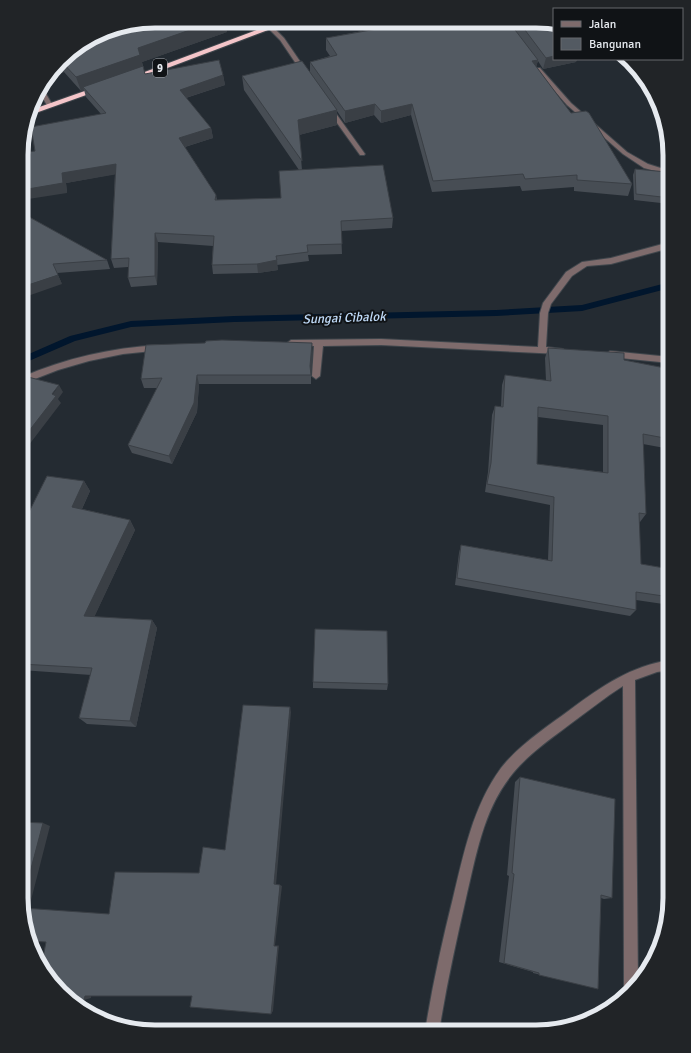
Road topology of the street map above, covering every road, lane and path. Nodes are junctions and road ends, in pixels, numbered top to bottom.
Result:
1 (271, 28) joint
2 (535, 66) edge
3 (308, 78) edge
4 (124, 81) edge
5 (109, 86) edge
6 (44, 94) edge
7 (326, 103) edge
8 (50, 106) junction
9 (36, 111) edge
10 (362, 154) dead end
11 (663, 171) edge
12 (663, 247) edge
13 (319, 342) junction
14 (285, 343) edge
15 (166, 348) edge
16 (542, 349) junction
17 (572, 352) edge
18 (601, 354) edge
19 (663, 359) edge
20 (316, 376) dead end
21 (28, 379) edge
22 (663, 666) edge
23 (630, 677) junction
24 (631, 982) edge
25 (433, 1025) edge

1 - 3 street
1 - 4 highway, 9
2 - 11 street
5 - 8 highway
6 - 8 street
7 - 10 street
8 - 9 highway
12 - 16 street
13 - 14 street
13 - 16 street
13 - 20 street
15 - 21 street
16 - 17 street
18 - 19 street
22 - 23 street
23 - 24 street
23 - 25 street

